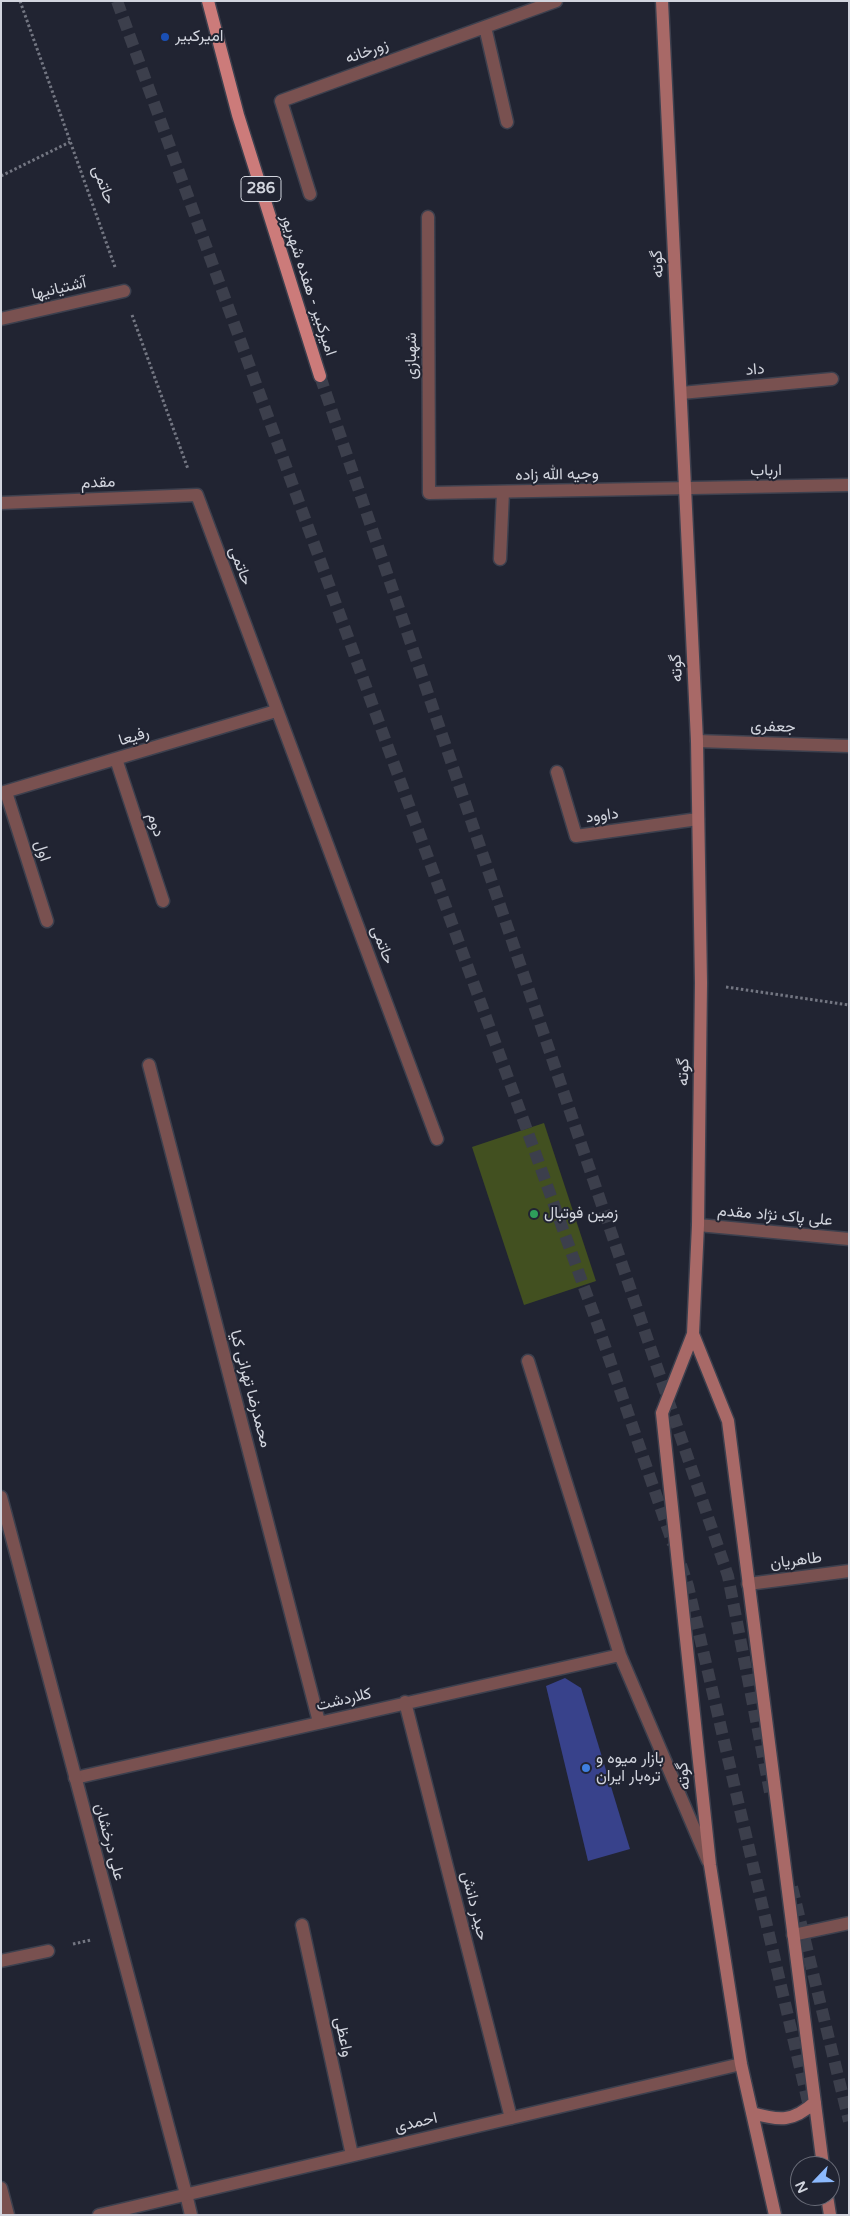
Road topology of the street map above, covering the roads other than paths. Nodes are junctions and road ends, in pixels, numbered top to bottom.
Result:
1 (208, 1) edge
2 (556, 1) edge
3 (662, 1) edge
4 (485, 27) junction
5 (507, 122) dead end
6 (310, 194) dead end
7 (428, 218) dead end
8 (124, 291) road end
9 (1, 319) edge
10 (320, 376) tunnel mouth
11 (832, 379) dead end
12 (681, 393) junction
13 (849, 486) edge
14 (685, 489) junction
15 (503, 492) junction
16 (428, 494) joint
17 (197, 495) joint
18 (1, 503) edge
19 (500, 560) dead end
20 (276, 711) junction
21 (697, 741) junction
22 (849, 746) edge
23 (116, 759) junction
24 (557, 772) dead end
25 (3, 793) edge
26 (698, 820) junction
27 (163, 901) dead end
28 (47, 921) dead end
29 (149, 1065) dead end
30 (437, 1139) dead end
31 (698, 1225) junction
32 (849, 1239) edge
33 (693, 1334) junction
34 (528, 1361) dead end
35 (1, 1497) edge
36 (849, 1571) edge
37 (748, 1584) junction
38 (620, 1655) junction
39 (406, 1702) junction
40 (319, 1722) junction
41 (76, 1778) junction
42 (710, 1865) junction
43 (849, 1923) edge
44 (302, 1925) dead end
45 (793, 1935) junction
46 (48, 1950) road end
47 (1, 1961) edge
48 (741, 2064) junction
49 (815, 2102) junction
50 (752, 2113) junction
51 (511, 2118) junction
52 (352, 2155) junction
53 (822, 2156) edge
54 (1, 2188) edge
55 (186, 2194) junction
56 (8, 2215) edge
57 (99, 2215) edge
58 (191, 2215) edge
59 (775, 2215) edge

1 - 10 main road, امیرکبیر - هفده شهریور / 286
2 - 4 street, زورخانه
3 - 12 main road, گوته
4 - 5 street
4 - 6 street, زورخانه
7 - 16 street, شهبازی
8 - 9 street, آشتیانیها
11 - 12 street, داد
12 - 14 main road, گوته
13 - 14 street, ارباب
14 - 15 street, وجیه الله زاده
14 - 21 main road, گوته
15 - 16 street, وجیه الله زاده
15 - 19 street
17 - 18 street, مقدم
17 - 20 street, حاتمی
20 - 23 street, رفیعا
20 - 30 street, حاتمی
21 - 22 street, جعفری
21 - 26 main road, گوته
23 - 25 street, رفیعا
23 - 27 street, دوم
24 - 26 street, داوود
25 - 28 street, اول
26 - 31 main road, گوته
29 - 40 street, محمدرضا تهرانی کیا
31 - 32 street, علی پاک نژاد مقدم
31 - 33 main road, گوته
33 - 37 main road, گوته
33 - 42 main road, گوته
34 - 38 street
35 - 41 street, علی درخشان
36 - 37 street, طاهریان
37 - 45 main road, گوته
38 - 39 street, کلاردشت
38 - 42 street
39 - 40 street, کلاردشت
39 - 51 street, حیدر دانش
40 - 41 street, کلاردشت
41 - 55 street, علی درخشان
42 - 48 main road, گوته
43 - 45 street
44 - 52 street, واعظی
45 - 49 main road, گوته
46 - 47 street
48 - 50 main road, گوته
48 - 51 street, احمدی
49 - 50 main road
49 - 53 main road, گوته
50 - 59 main road, گوته
51 - 52 street, احمدی
52 - 55 street, احمدی
54 - 56 street
55 - 57 street, احمدی
55 - 58 street, علی درخشان

